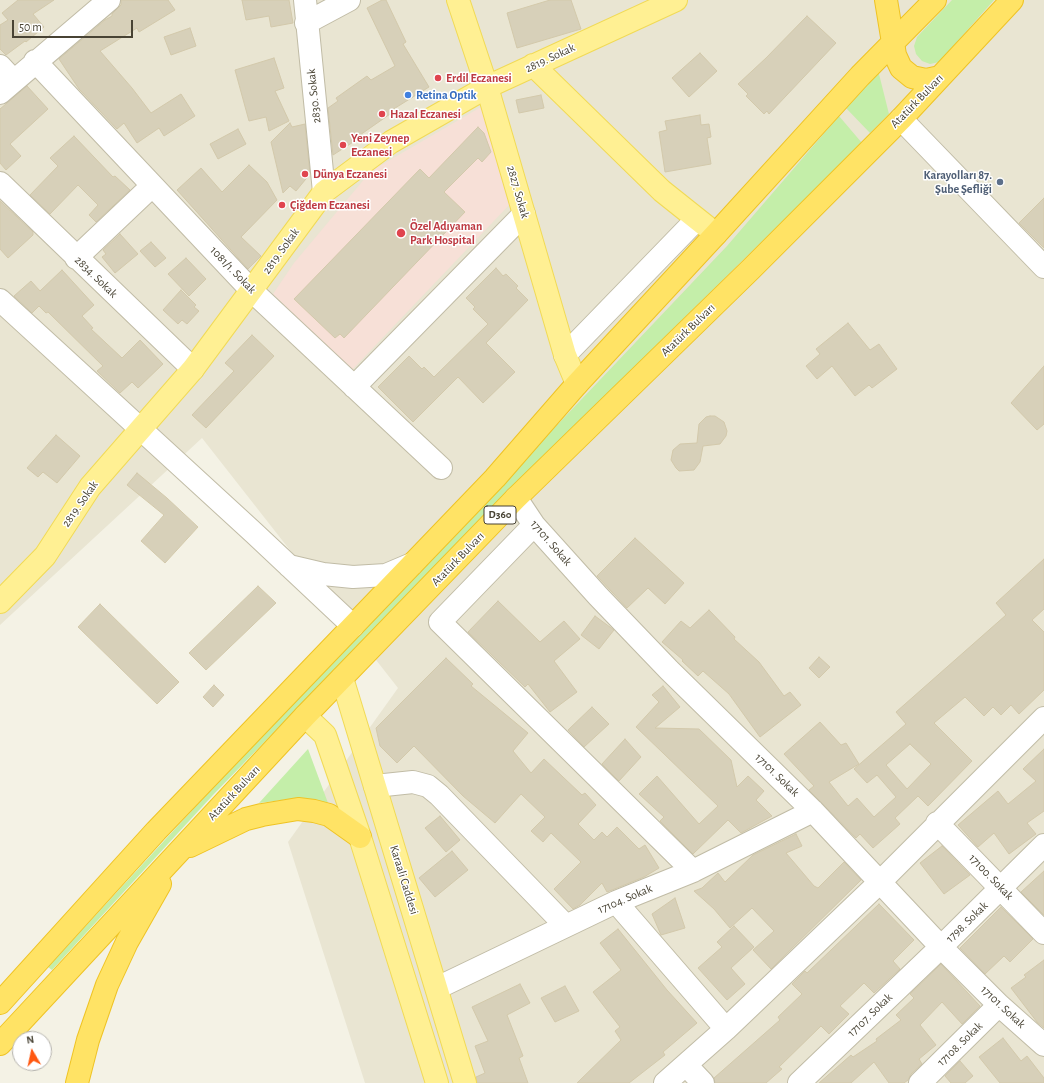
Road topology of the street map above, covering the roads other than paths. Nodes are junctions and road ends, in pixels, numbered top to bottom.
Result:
1 (109, 0) edge
2 (305, 0) edge
3 (349, 0) edge
4 (458, 0) edge
5 (676, 0) edge
6 (886, 0) edge
7 (935, 0) edge
8 (1012, 0) edge
9 (306, 23) junction
10 (894, 42) junction
11 (35, 61) junction
12 (533, 65) junction
13 (940, 78) junction
14 (4, 80) edge
15 (487, 87) junction
16 (901, 118) junction
17 (0, 183) edge
18 (152, 186) junction
19 (324, 192) junction
20 (524, 214) junction
21 (696, 220) junction
22 (716, 234) junction
23 (76, 258) junction
24 (1044, 267) edge
25 (252, 291) junction
26 (0, 300) edge
27 (565, 355) junction
28 (193, 369) junction
29 (577, 384) junction
30 (354, 387) junction
31 (141, 430) junction
32 (441, 468) dead end
33 (516, 498) junction
34 (534, 525) junction
35 (412, 564) junction
36 (288, 566) junction
37 (0, 602) edge
38 (353, 626) junction
39 (342, 678) junction
40 (305, 716) junction
41 (1044, 718) edge
42 (375, 786) junction
43 (813, 811) junction
44 (937, 823) junction
45 (360, 837) junction
46 (1044, 845) edge
47 (178, 852) junction
48 (693, 871) junction
49 (880, 882) junction
50 (1002, 888) junction
51 (616, 902) junction
52 (566, 926) junction
53 (1044, 933) edge
54 (941, 947) junction
55 (437, 988) junction
56 (0, 1003) edge
57 (999, 1005) junction
58 (726, 1029) junction
59 (0, 1044) edge
60 (1044, 1045) edge
61 (686, 1065) junction
62 (77, 1083) edge
63 (437, 1083) edge
64 (465, 1083) edge
65 (665, 1083) edge
66 (703, 1083) edge
67 (799, 1083) edge
68 (920, 1083) edge

1 - 11 street
2 - 9 street, 2830. Sokak
3 - 9 street
4 - 15 main road, 2827. Sokak
5 - 12 main road, 2819. Sokak
6 - 10 highway
7 - 10 highway, D360
8 - 13 highway, Atatürk Bulvarı / D360
9 - 19 street, 2830. Sokak
10 - 13 highway
10 - 22 highway, D360
11 - 14 street
11 - 18 street, 1081/1. Sokak
12 - 15 main road, 2819. Sokak
12 - 21 main road
13 - 16 highway, Atatürk Bulvarı / D360
15 - 19 main road, 2819. Sokak
15 - 20 main road, 2827. Sokak
16 - 24 street
16 - 33 highway, Atatürk Bulvarı / D360
17 - 23 street, 2834. Sokak
18 - 23 street
18 - 25 street, 1081/1. Sokak
19 - 25 main road, 2819. Sokak
20 - 27 main road, 2827. Sokak
20 - 30 street
21 - 22 main road
21 - 27 street
22 - 29 highway, D360
23 - 28 street, 2834. Sokak
25 - 28 main road, 2819. Sokak
25 - 30 street, 1081/1. Sokak
26 - 31 street
27 - 29 main road, 2827. Sokak
28 - 31 main road, 2819. Sokak
29 - 35 highway, D360
30 - 32 street, 1081/1. Sokak
31 - 36 street
31 - 37 main road, 2819. Sokak
33 - 34 street, 17101. Sokak
33 - 39 highway, Atatürk Bulvarı / D360
34 - 43 street, 17101. Sokak
34 - 48 street
35 - 36 street
35 - 38 highway, D360
36 - 38 street
38 - 56 highway, D360
39 - 40 highway, Atatürk Bulvarı / D360
39 - 42 main road, Karaali Caddesi
40 - 45 main road
40 - 47 highway, Atatürk Bulvarı / D360
41 - 44 street
42 - 52 street
42 - 55 main road, Karaali Caddesi
43 - 48 street, 17104. Sokak
43 - 49 street, 17101. Sokak
44 - 49 street
44 - 50 street, 17100. Sokak
45 - 47 highway
45 - 63 main road
46 - 50 street, 1798. Sokak
47 - 59 highway, Atatürk Bulvarı / D360
47 - 62 highway
48 - 51 street, 17104. Sokak
49 - 54 street, 17101. Sokak
49 - 58 street
50 - 53 street, 17100. Sokak
50 - 54 street, 1798. Sokak
51 - 52 street, 17104. Sokak
51 - 58 street
52 - 55 street, 17104. Sokak
54 - 57 street, 17101. Sokak
54 - 67 street, 17107. Sokak
55 - 64 main road, Karaali Caddesi
57 - 60 street, 17101. Sokak
57 - 68 street, 17108. Sokak
58 - 61 street
61 - 65 street
61 - 66 street

